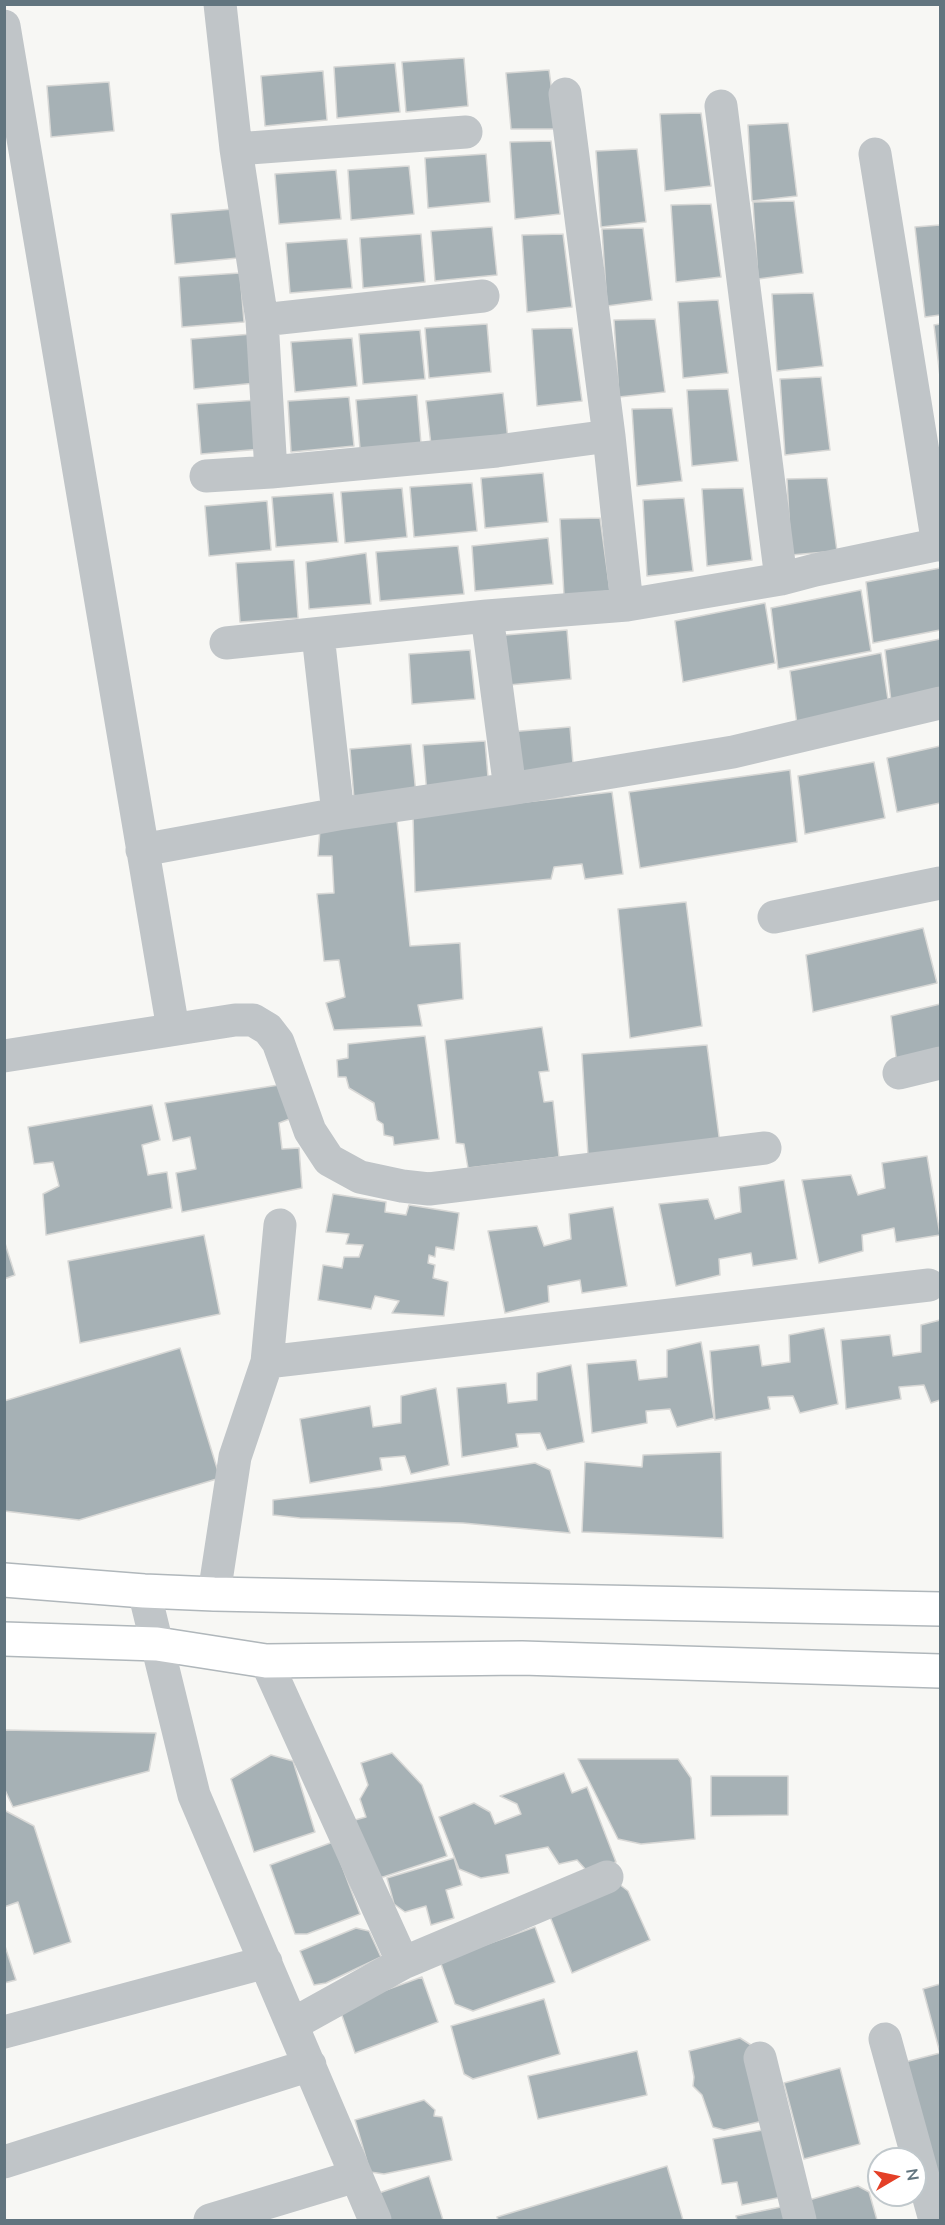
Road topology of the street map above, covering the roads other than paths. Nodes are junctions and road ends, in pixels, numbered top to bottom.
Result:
1 (220, 4) edge
2 (4, 26) edge
3 (566, 94) dead end
4 (721, 106) dead end
5 (466, 132) dead end
6 (236, 149) junction
7 (875, 154) dead end
8 (483, 296) dead end
9 (262, 320) junction
10 (609, 436) junction
11 (271, 472) junction
12 (206, 476) dead end
13 (939, 545) edge
14 (781, 579) junction
15 (627, 605) junction
16 (487, 616) junction
17 (318, 635) junction
18 (226, 643) dead end
19 (940, 703) edge
20 (510, 789) junction
21 (338, 814) junction
22 (142, 850) junction
23 (940, 883) edge
24 (774, 917) dead end
25 (172, 1029) junction
26 (4, 1056) edge
27 (940, 1063) edge
28 (899, 1073) dead end
29 (765, 1148) dead end
30 (279, 1225) dead end
31 (928, 1285) dead end
32 (267, 1362) junction
33 (4, 1580) edge
34 (144, 1591) junction
35 (214, 1593) junction
36 (940, 1609) edge
37 (4, 1639) edge
38 (157, 1644) junction
39 (266, 1661) junction
40 (940, 1671) edge
41 (608, 1877) dead end
42 (266, 1962) junction
43 (403, 1963) junction
44 (293, 2024) junction
45 (4, 2032) edge
46 (885, 2039) dead end
47 (760, 2058) dead end
48 (310, 2065) junction
49 (4, 2162) edge
50 (356, 2176) junction
51 (210, 2220) edge
52 (375, 2220) edge
53 (800, 2220) edge
54 (935, 2220) edge

1 - 6 street
2 - 22 street
3 - 10 street
4 - 14 street
5 - 6 street
6 - 9 street
7 - 13 street
8 - 9 street
9 - 11 street
10 - 11 street
10 - 15 street
11 - 12 street
13 - 14 street
14 - 15 street
15 - 16 street
16 - 17 street
16 - 20 street
17 - 18 street
17 - 21 street
19 - 20 street
20 - 21 street
21 - 22 street
22 - 25 street
23 - 24 street
25 - 26 street
25 - 29 street
27 - 28 street
30 - 32 street
31 - 32 street
32 - 35 street
33 - 34 street
34 - 35 street
34 - 38 street
35 - 36 street
37 - 38 street
38 - 39 street
38 - 42 street
39 - 40 street
39 - 43 street
41 - 43 street
42 - 44 street
42 - 45 street
43 - 44 street
44 - 48 street
46 - 54 street
47 - 53 street
48 - 49 street
48 - 50 street
50 - 51 street
50 - 52 street

